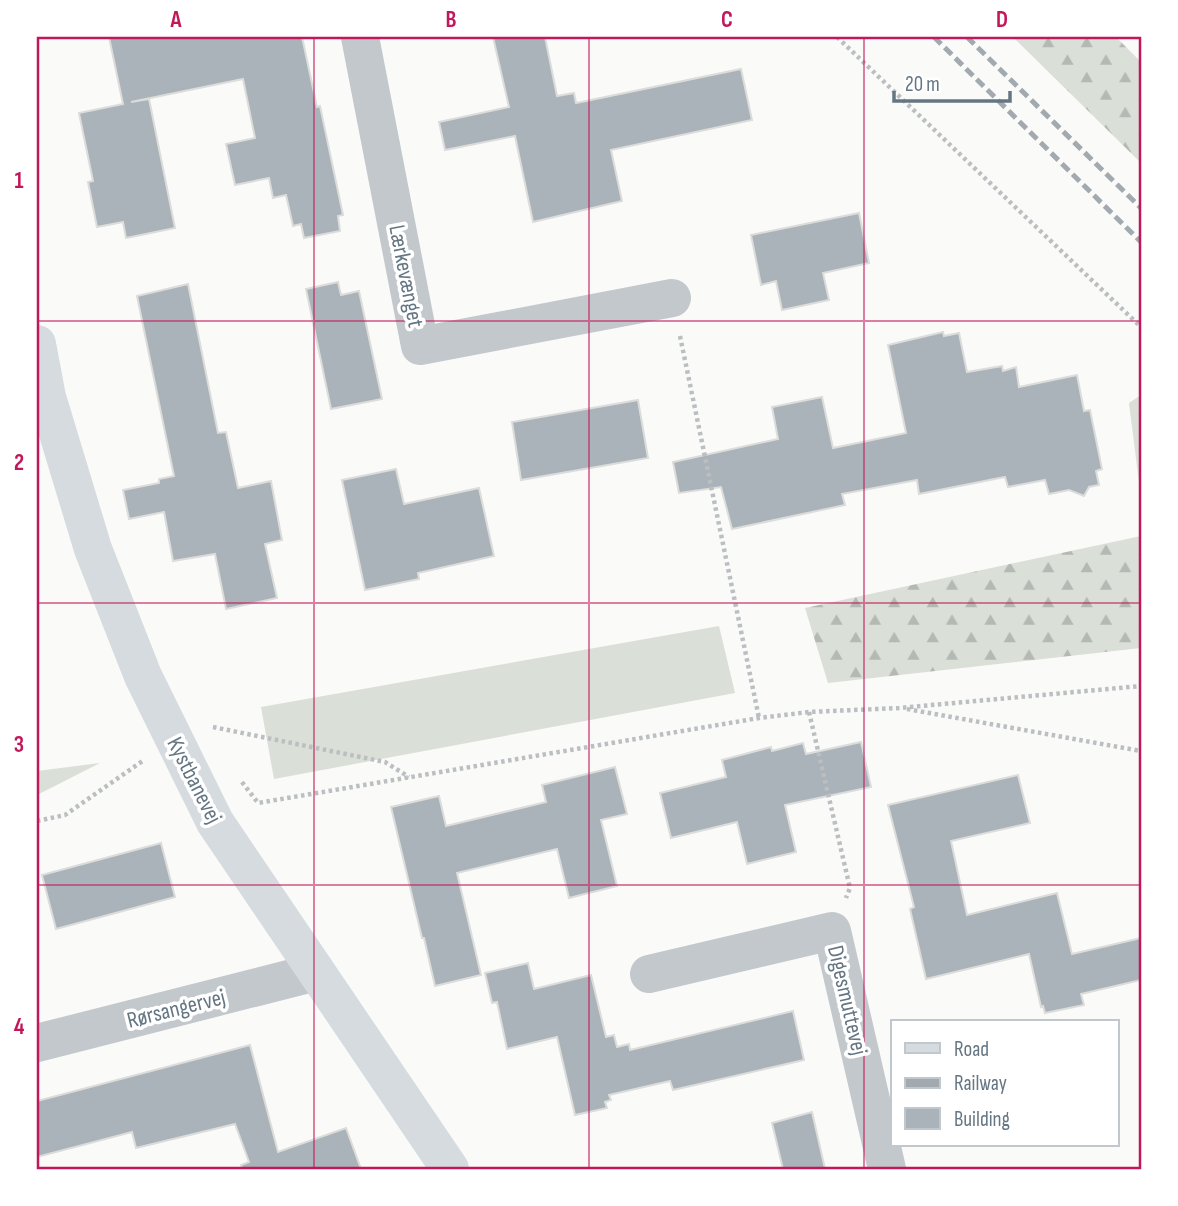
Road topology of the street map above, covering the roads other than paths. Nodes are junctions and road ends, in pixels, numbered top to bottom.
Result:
1 (360, 37) edge
2 (672, 298) road end
3 (37, 344) edge
4 (316, 972) junction
5 (649, 974) dead end
6 (37, 1043) edge
7 (450, 1169) edge
8 (887, 1169) edge

1 - 2 street, Lærkevænget
3 - 4 street, Kystbanevej
4 - 6 street, Rørsangervej
4 - 7 street, Kystbanevej
5 - 8 street, Digesmuttevej

